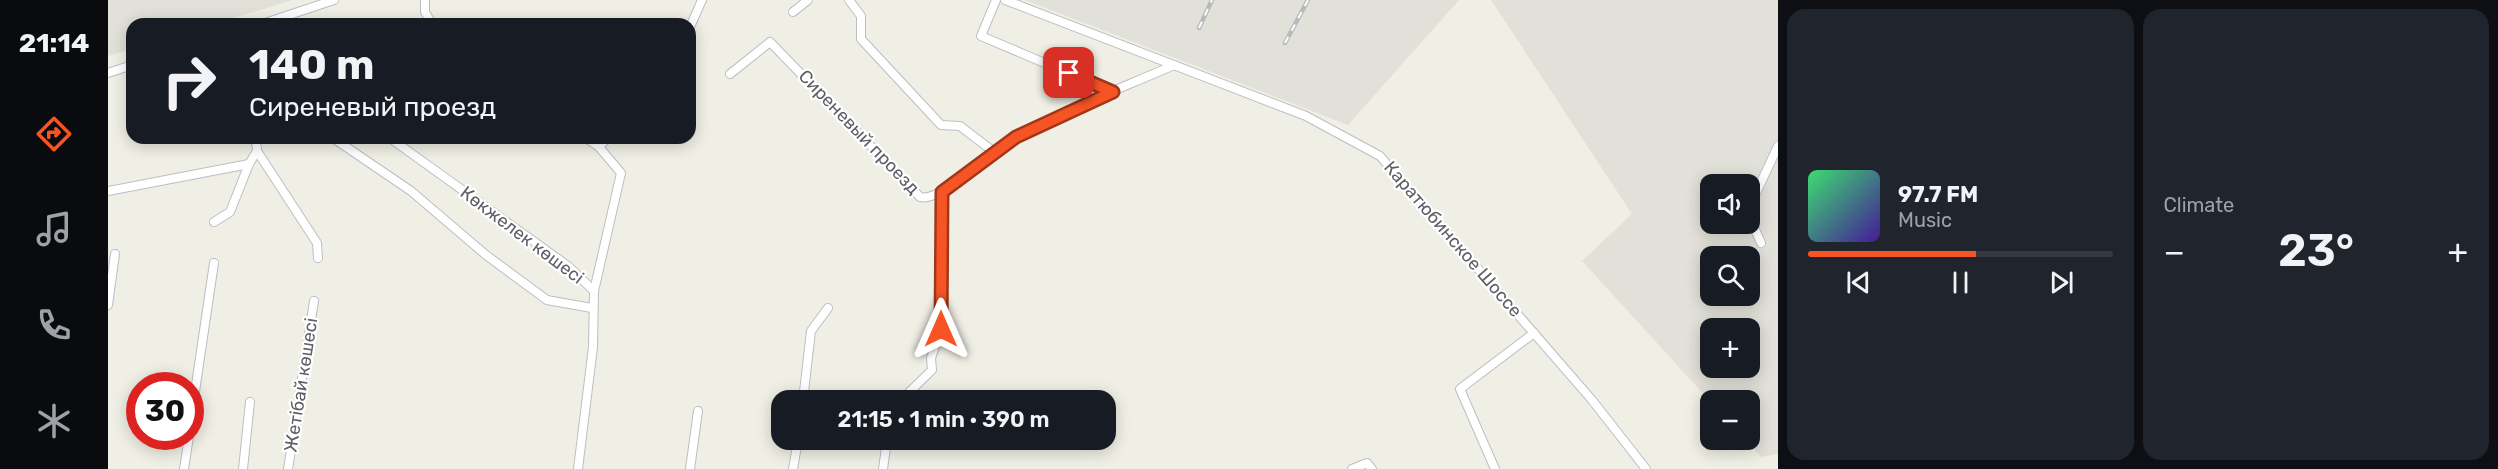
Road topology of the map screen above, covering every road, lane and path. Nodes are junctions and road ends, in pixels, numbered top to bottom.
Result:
1 (334, 0) edge
2 (425, 0) edge
3 (702, 0) edge
4 (808, 0) edge
5 (849, 0) edge
6 (996, 0) edge
7 (1005, 0) edge
8 (793, 12) dead end
9 (280, 18) edge
10 (428, 18) edge
11 (694, 18) edge
12 (1172, 66) junction
13 (126, 67) edge
14 (108, 73) edge
15 (730, 74) dead end
16 (1113, 92) junction
17 (256, 144) edge
18 (342, 144) edge
19 (398, 144) edge
20 (595, 144) edge
21 (602, 144) edge
22 (1778, 146) edge
23 (599, 147) junction
24 (257, 151) junction
25 (994, 152) junction
26 (249, 164) junction
27 (1760, 184) edge
28 (108, 190) edge
29 (942, 192) junction
30 (214, 222) dead end
31 (1757, 234) edge
32 (1761, 243) dead end
33 (115, 254) dead end
34 (318, 258) dead end
35 (214, 262) dead end
36 (594, 291) junction
37 (314, 301) dead end
38 (108, 305) edge
39 (592, 308) junction
40 (828, 309) dead end
41 (1534, 333) junction
42 (198, 372) edge
43 (804, 390) edge
44 (911, 390) edge
45 (250, 402) dead end
46 (698, 411) dead end
47 (187, 450) edge
48 (796, 450) edge
49 (886, 450) edge
50 (184, 469) edge
51 (243, 469) edge
52 (288, 469) edge
53 (578, 469) edge
54 (690, 469) edge
55 (793, 469) edge
56 (883, 469) edge
57 (1352, 469) edge
58 (1372, 469) edge
59 (1496, 469) edge
60 (1646, 469) edge

1 - 9 street
2 - 10 street
3 - 11 street
4 - 8 street
5 - 25 street
6 - 16 street
7 - 12 street, Каратюбинское Шоссе
12 - 16 street, Сиреневый проезд
12 - 41 street, Каратюбинское Шоссе
13 - 14 street
15 - 29 street, Сиреневый проезд
16 - 25 street, Сиреневый проезд
17 - 24 street
18 - 39 street
19 - 36 street, Көкжелек көшесі
20 - 23 street
21 - 23 street
22 - 27 street
23 - 36 street
24 - 26 street
24 - 34 street
25 - 29 street, Сиреневый проезд
26 - 28 street
26 - 30 street
29 - 44 street
31 - 32 street
33 - 38 street
35 - 42 street
36 - 39 street, Көкжелек көшесі
37 - 52 street, Жетібай көшесі
39 - 53 street, Көкжелек көшесі
40 - 43 street
41 - 59 street
41 - 60 street, Каратюбинское Шоссе
45 - 51 street
46 - 54 street
47 - 50 street
48 - 55 street
49 - 56 street
57 - 58 street

